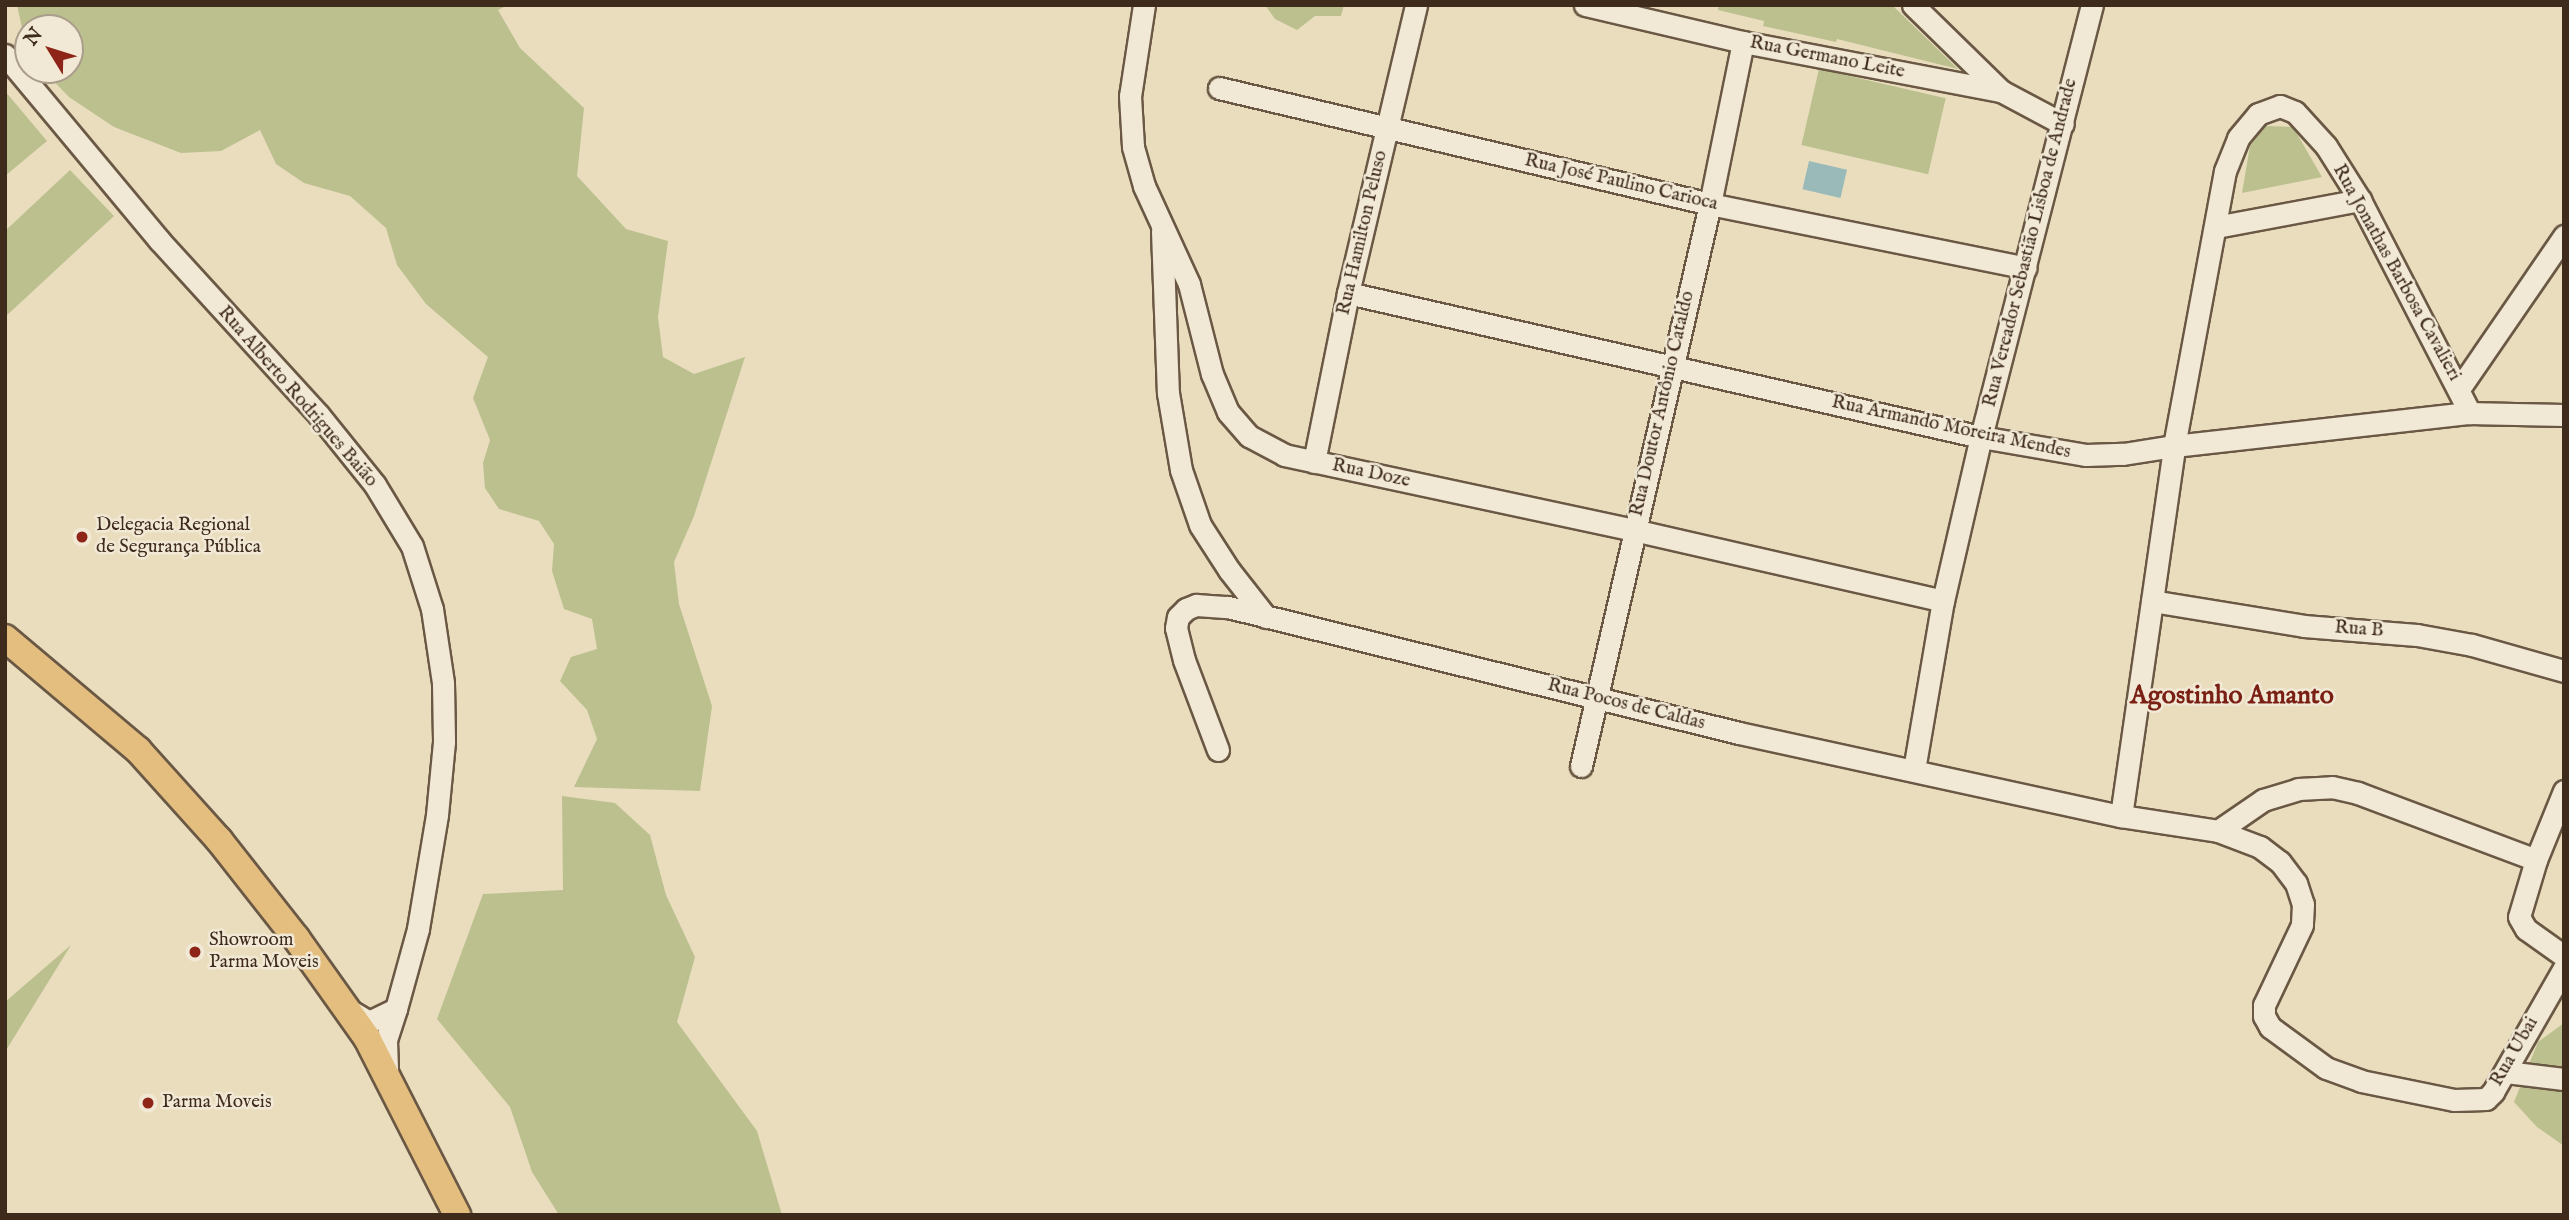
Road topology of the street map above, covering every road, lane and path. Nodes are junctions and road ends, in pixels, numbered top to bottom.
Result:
1 (1144, 5) edge
2 (1416, 5) edge
3 (1585, 5) edge
4 (1913, 5) edge
5 (2092, 5) edge
6 (1743, 42) junction
7 (5, 55) edge
8 (1219, 88) dead end
9 (2001, 91) junction
10 (2063, 124) junction
11 (1387, 129) junction
12 (2360, 200) junction
13 (1710, 204) junction
14 (1161, 226) junction
15 (2216, 227) junction
16 (2564, 236) edge
17 (2026, 268) junction
18 (1348, 293) junction
19 (1672, 368) junction
20 (2459, 389) junction
21 (2470, 413) junction
22 (2564, 415) edge
23 (1981, 437) junction
24 (2174, 446) junction
25 (1314, 462) junction
26 (1634, 530) junction
27 (1943, 601) junction
28 (2152, 601) junction
29 (1266, 617) junction
30 (5, 638) edge
31 (2564, 671) edge
32 (1596, 698) junction
33 (1218, 750) dead end
34 (1581, 766) dead end
35 (1914, 770) junction
36 (2564, 791) edge
37 (2121, 816) junction
38 (2218, 831) junction
39 (2536, 860) junction
40 (2564, 956) edge
41 (2564, 968) edge
42 (348, 1009) junction
43 (396, 1009) junction
44 (2506, 1072) junction
45 (387, 1073) junction
46 (2564, 1079) edge
47 (2486, 1099) joint
48 (457, 1215) edge

1 - 14 street, Rua Doze
2 - 11 street, Rua Hamilton Peluso
3 - 6 street, Rua Germano Leite
4 - 9 street
5 - 10 street, Rua Vereador Sebastião Lisboa de Andrade
6 - 9 street, Rua Germano Leite
6 - 13 street, Rua Doutor Antônio Cataldo
7 - 43 street, Rua Alberto Rodrigues Baião
8 - 11 street, Rua José Paulino Carioca
9 - 10 street, Rua Germano Leite
10 - 17 street, Rua Vereador Sebastião Lisboa de Andrade
11 - 13 street, Rua José Paulino Carioca
11 - 18 street, Rua Hamilton Peluso
12 - 15 street
12 - 15 street, Rua Jonathas Barbosa Cavalieri
12 - 20 street, Rua Jonathas Barbosa Cavalieri
13 - 17 street, Rua José Paulino Carioca
13 - 19 street, Rua Doutor Antônio Cataldo
14 - 25 street, Rua Doze
14 - 29 street
15 - 24 street, Rua Jonathas Barbosa Cavalieri
16 - 20 street
17 - 23 street, Rua Vereador Sebastião Lisboa de Andrade
18 - 19 street, Rua Armando Moreira Mendes
18 - 25 street, Rua Hamilton Peluso
19 - 23 street, Rua Armando Moreira Mendes
19 - 26 street, Rua Doutor Antônio Cataldo
20 - 21 street, Rua Jonathas Barbosa Cavalieri
21 - 22 street, Rua Armando Moreira Mendes
21 - 24 street, Rua Armando Moreira Mendes
23 - 24 street, Rua Armando Moreira Mendes
23 - 27 street, Rua Vereador Sebastião Lisboa de Andrade
24 - 28 street, Rua Jonathas Barbosa Cavalieri
25 - 26 street, Rua Doze
26 - 27 street, Rua Doze
26 - 32 street, Rua Doutor Antônio Cataldo
27 - 35 street, Rua Vereador Sebastião Lisboa de Andrade
28 - 31 street, Rua B
28 - 37 street, Rua Jonathas Barbosa Cavalieri
29 - 32 street, Rua Pocos de Caldas
29 - 33 street, Rua Pocos de Caldas
30 - 42 main road
32 - 34 street, Rua Doutor Antônio Cataldo
32 - 35 street, Rua Pocos de Caldas
35 - 37 street, Rua Pocos de Caldas
36 - 39 street
37 - 38 street, Rua Pocos de Caldas
38 - 39 street
38 - 47 street, Rua Pocos de Caldas
39 - 40 street
41 - 44 street, Rua Ubai
42 - 43 street
42 - 45 main road
43 - 45 street, Rua Alberto Rodrigues Baião
44 - 46 street
44 - 47 street, Rua Ubai
45 - 48 main road

